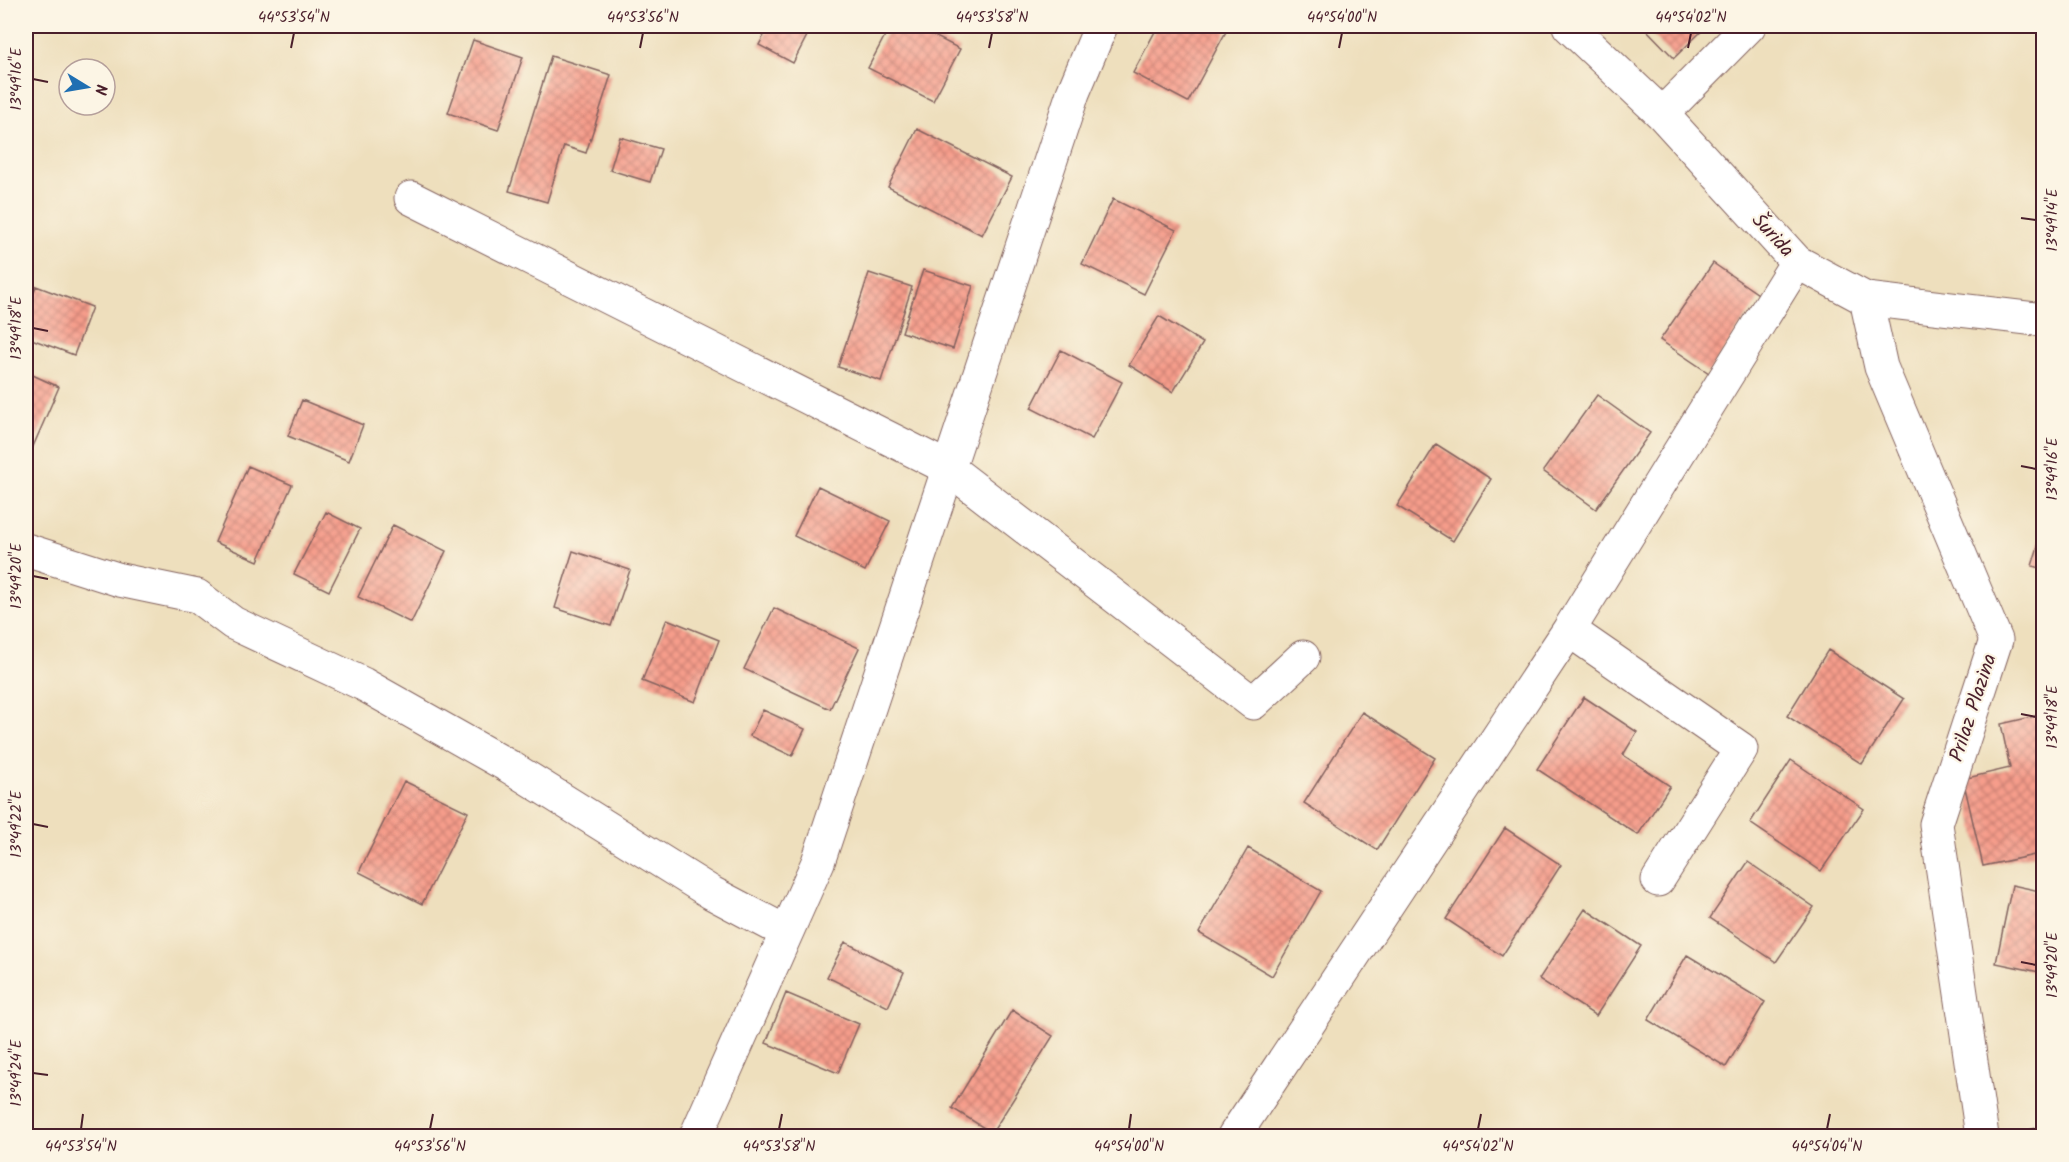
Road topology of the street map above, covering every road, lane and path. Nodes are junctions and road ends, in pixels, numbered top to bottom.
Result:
1 (1101, 26) edge
2 (1569, 26) edge
3 (1749, 26) edge
4 (1662, 114) junction
5 (411, 198) dead end
6 (1797, 262) junction
7 (1866, 299) junction
8 (2043, 320) edge
9 (948, 468) junction
10 (26, 550) edge
11 (1569, 630) junction
12 (1303, 657) dead end
13 (1658, 880) dead end
14 (786, 932) junction
15 (696, 1137) edge
16 (1234, 1137) edge
17 (1982, 1137) edge

1 - 9 street
2 - 4 street, Šurida
3 - 4 street
4 - 6 street, Šurida
5 - 9 street
6 - 7 street, Šurida
6 - 11 street
7 - 8 street, Šurida
7 - 17 street, Prilaz Plazina
9 - 12 street
9 - 14 street
10 - 14 street
11 - 13 street
11 - 16 street
14 - 15 street

